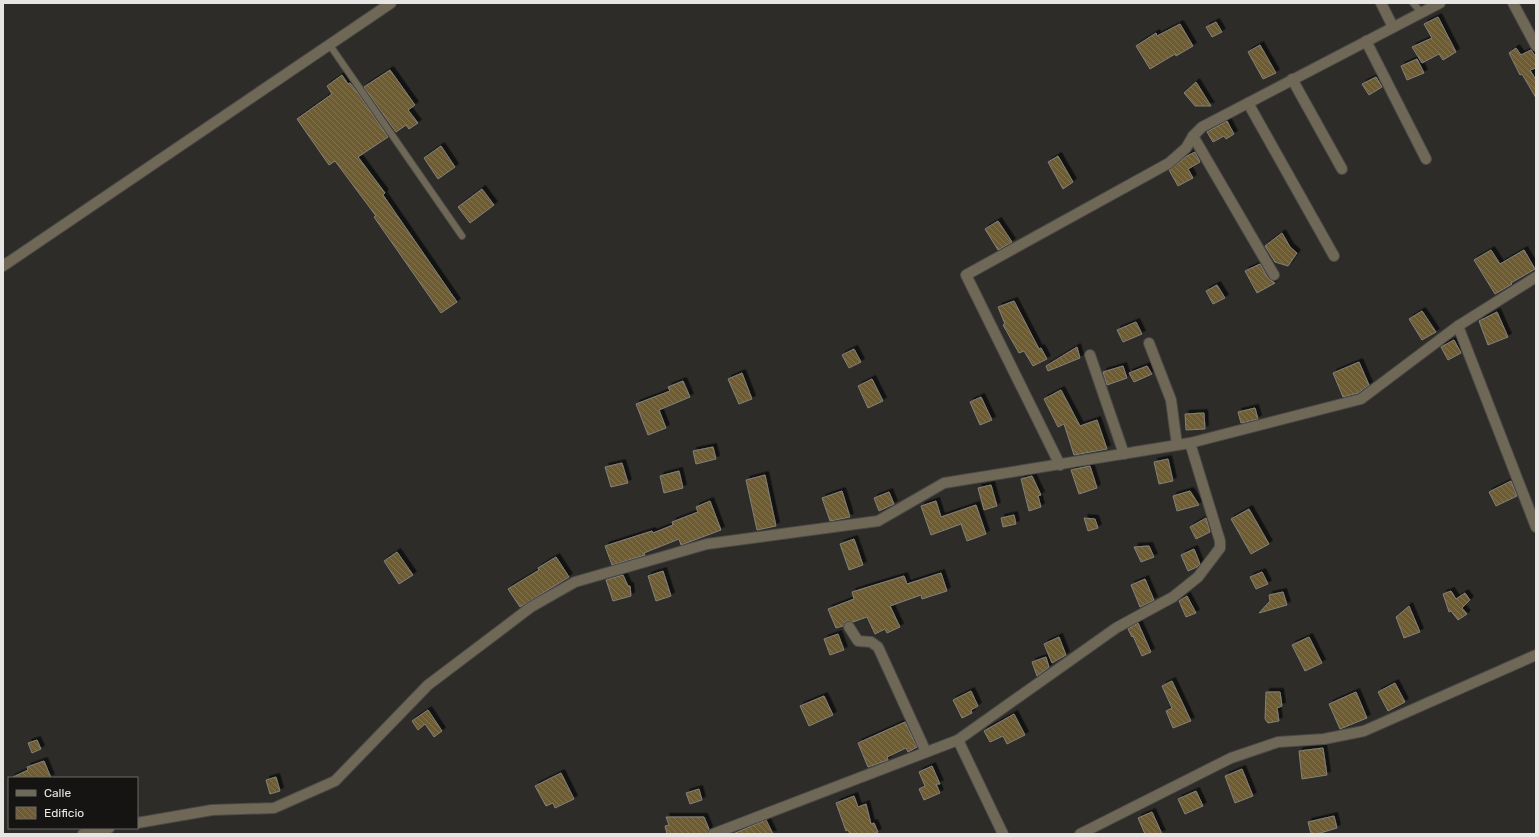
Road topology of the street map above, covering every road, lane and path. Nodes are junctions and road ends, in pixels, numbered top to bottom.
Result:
1 (391, 3) edge
2 (1381, 3) edge
3 (1413, 3) edge
4 (1440, 3) edge
5 (1512, 3) edge
6 (1421, 12) junction
7 (1393, 26) junction
8 (1366, 41) junction
9 (329, 44) junction
10 (1536, 46) edge
11 (1292, 79) junction
12 (1248, 103) junction
13 (1193, 136) junction
14 (1426, 159) dead end
15 (1342, 169) dead end
16 (462, 236) dead end
17 (1334, 256) dead end
18 (3, 266) edge
19 (1274, 275) dead end
20 (1536, 278) edge
21 (1458, 326) junction
22 (1149, 343) dead end
23 (1090, 355) dead end
24 (1190, 443) junction
25 (1177, 445) junction
26 (1124, 454) junction
27 (1060, 465) junction
28 (1536, 527) edge
29 (849, 627) dead end
30 (1536, 655) edge
31 (958, 740) junction
32 (926, 752) junction
33 (138, 823) edge
34 (105, 829) edge
35 (83, 834) edge
36 (713, 834) edge
37 (1003, 834) edge
38 (1080, 834) edge

1 - 9 street
2 - 7 street
3 - 6 lane
4 - 6 street
5 - 10 street
6 - 7 street
7 - 8 street
8 - 11 street
8 - 14 street
9 - 16 lane
9 - 18 street
11 - 12 street
11 - 15 street
12 - 13 street
12 - 17 street
13 - 19 street
13 - 27 street
20 - 21 street
21 - 24 street
21 - 28 street
22 - 25 street
23 - 26 street
24 - 25 street
24 - 31 street
25 - 26 street
26 - 27 street
27 - 33 street
29 - 32 street
30 - 38 street
31 - 32 street
31 - 37 street
32 - 36 street
34 - 35 street

